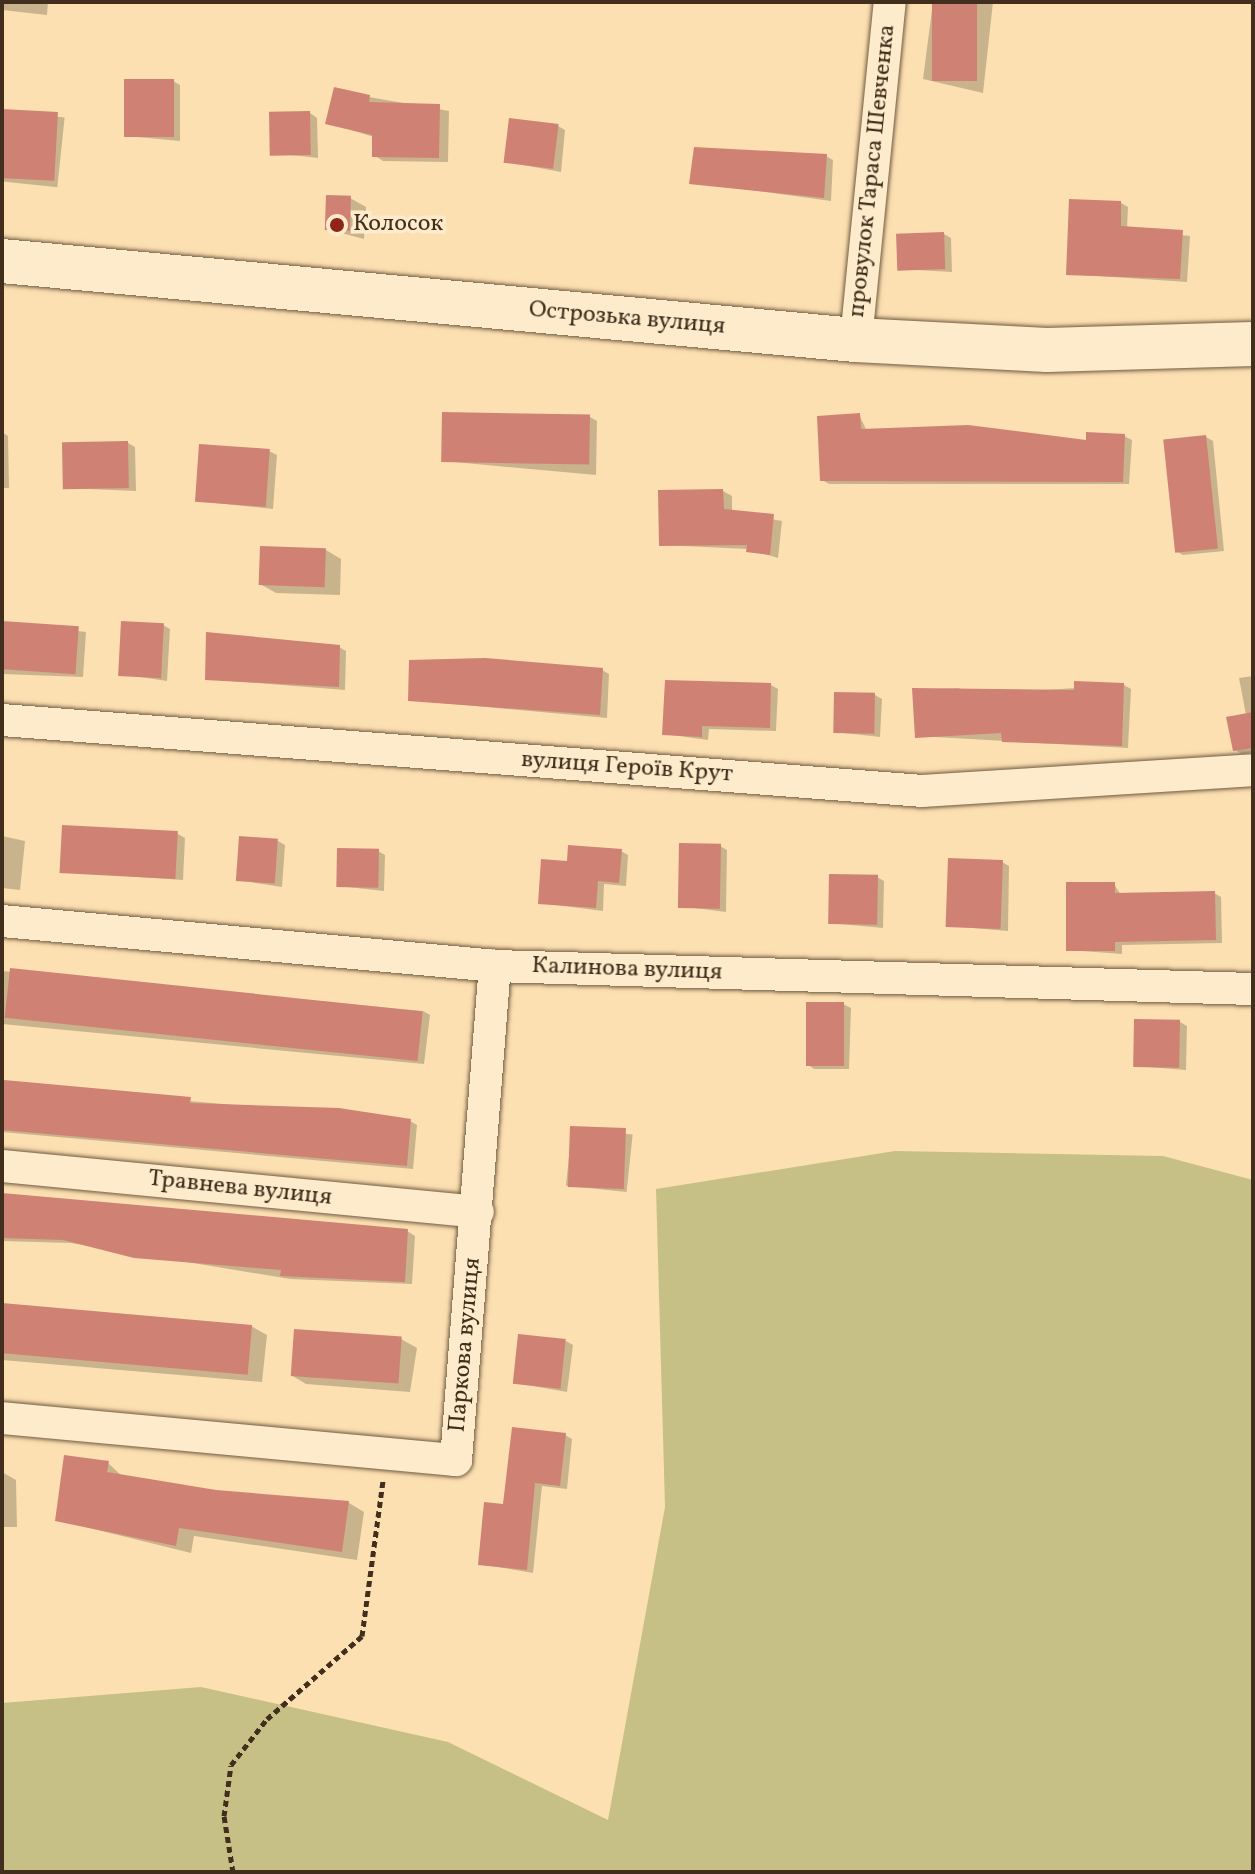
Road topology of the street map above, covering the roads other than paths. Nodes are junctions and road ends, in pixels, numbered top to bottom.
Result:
1 (890, 2) edge
2 (2, 261) edge
3 (856, 340) junction
4 (1253, 344) edge
5 (2, 720) edge
6 (1253, 770) edge
7 (2, 921) edge
8 (495, 966) junction
9 (1253, 989) edge
10 (2, 1166) edge
11 (478, 1212) junction
12 (2, 1418) edge

1 - 3 street, провулок Тараса Шевченка
2 - 3 main road, Острозька вулиця
3 - 4 main road, Острозька вулиця
5 - 6 street, вулиця Героїв Крут
7 - 8 street, Калинова вулиця
8 - 9 street, Калинова вулиця
8 - 11 street, Паркова вулиця
10 - 11 street, Травнева вулиця
11 - 12 street, Паркова вулиця

